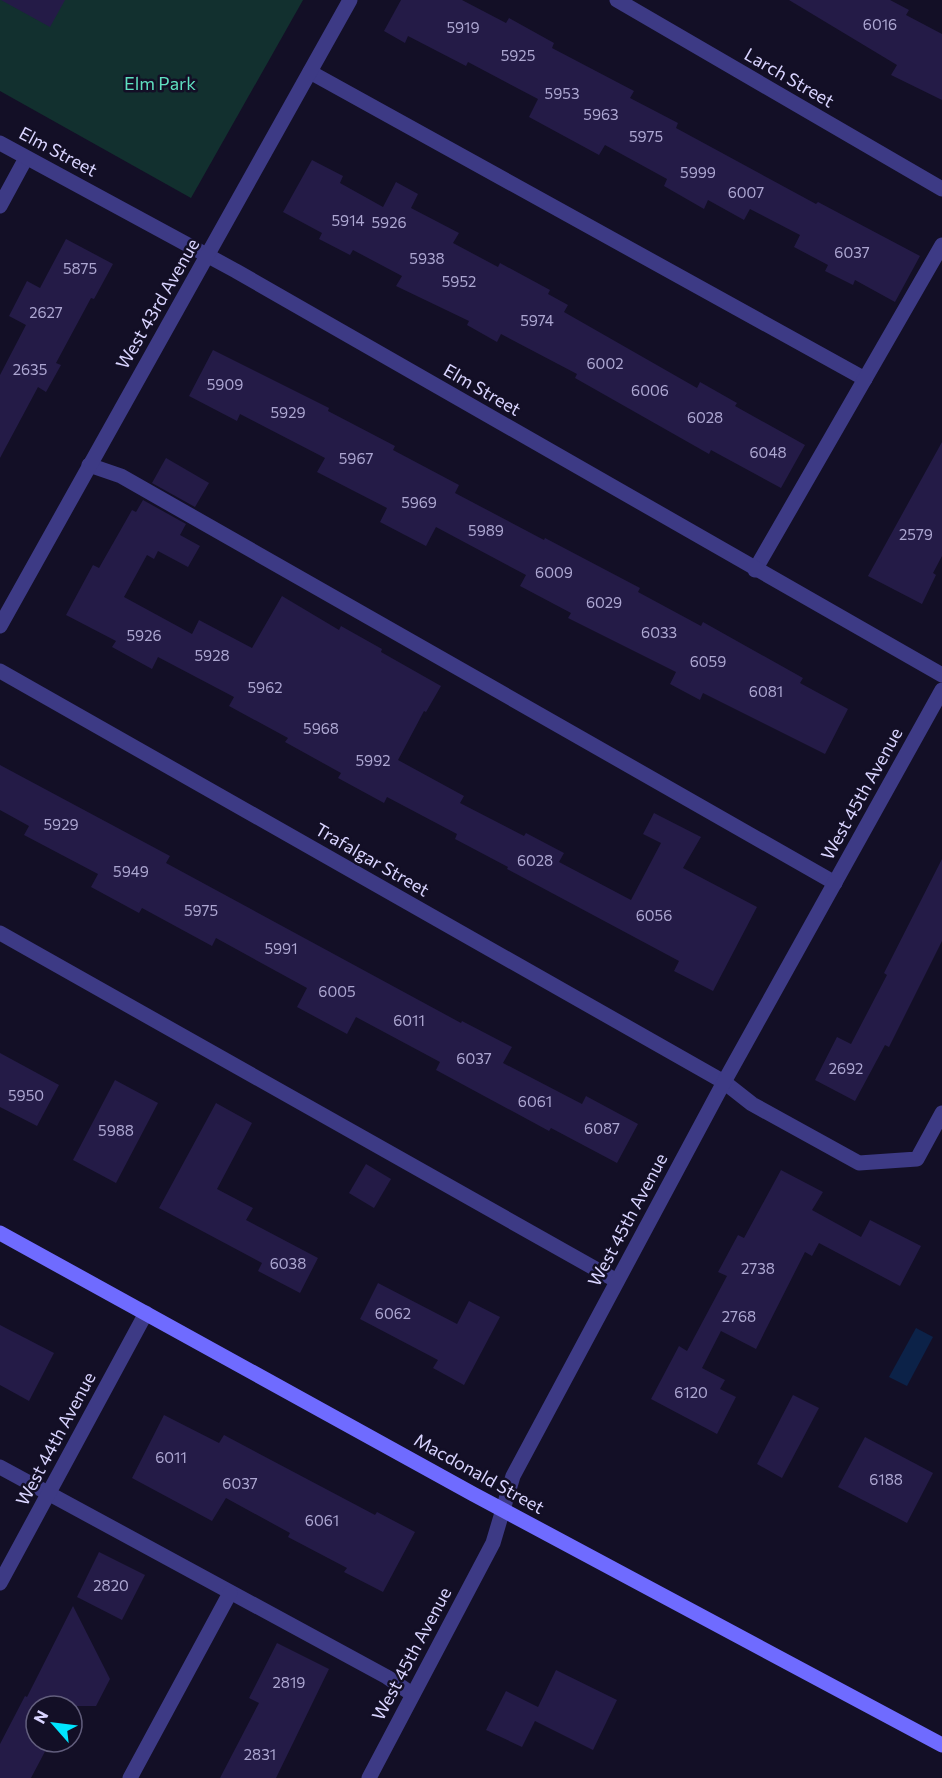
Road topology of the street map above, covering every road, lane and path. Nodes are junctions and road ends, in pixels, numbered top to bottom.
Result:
1 (350, 0) edge
2 (617, 0) edge
3 (310, 72) junction
4 (0, 143) edge
5 (26, 158) junction
6 (942, 189) edge
7 (0, 206) edge
8 (942, 245) edge
9 (208, 256) junction
10 (865, 379) junction
11 (89, 465) junction
12 (755, 570) junction
13 (0, 626) edge
14 (0, 671) edge
15 (942, 675) edge
16 (942, 690) edge
17 (835, 883) junction
18 (0, 933) edge
19 (724, 1082) junction
20 (942, 1113) edge
21 (0, 1233) edge
22 (617, 1281) junction
23 (146, 1313) junction
24 (0, 1467) edge
25 (49, 1492) junction
26 (503, 1510) junction
27 (0, 1583) edge
28 (230, 1593) junction
29 (412, 1694) junction
30 (942, 1745) edge
31 (130, 1778) edge
32 (369, 1778) edge

1 - 3 street, West 43rd Avenue
2 - 6 street, Larch Street
3 - 9 street, West 43rd Avenue
3 - 10 street
4 - 5 street, Elm Street
5 - 7 street
5 - 9 street, Elm Street
8 - 10 street
9 - 11 street, West 43rd Avenue
9 - 12 street, Elm Street
10 - 12 street
11 - 13 street, West 43rd Avenue
11 - 17 street
12 - 15 street, Elm Street
14 - 19 street, Trafalgar Street
16 - 17 street, West 45th Avenue
17 - 19 street, West 45th Avenue
18 - 22 street
19 - 20 street, Trafalgar Street
19 - 22 street, West 45th Avenue
21 - 23 street, Macdonald Street
22 - 26 street, West 45th Avenue
23 - 25 street, West 44th Avenue
23 - 26 street, Macdonald Street
24 - 25 street
25 - 27 street, West 44th Avenue
25 - 28 street
26 - 29 street, West 45th Avenue
26 - 30 street, Macdonald Street
28 - 29 street
28 - 31 street
29 - 32 street, West 45th Avenue

